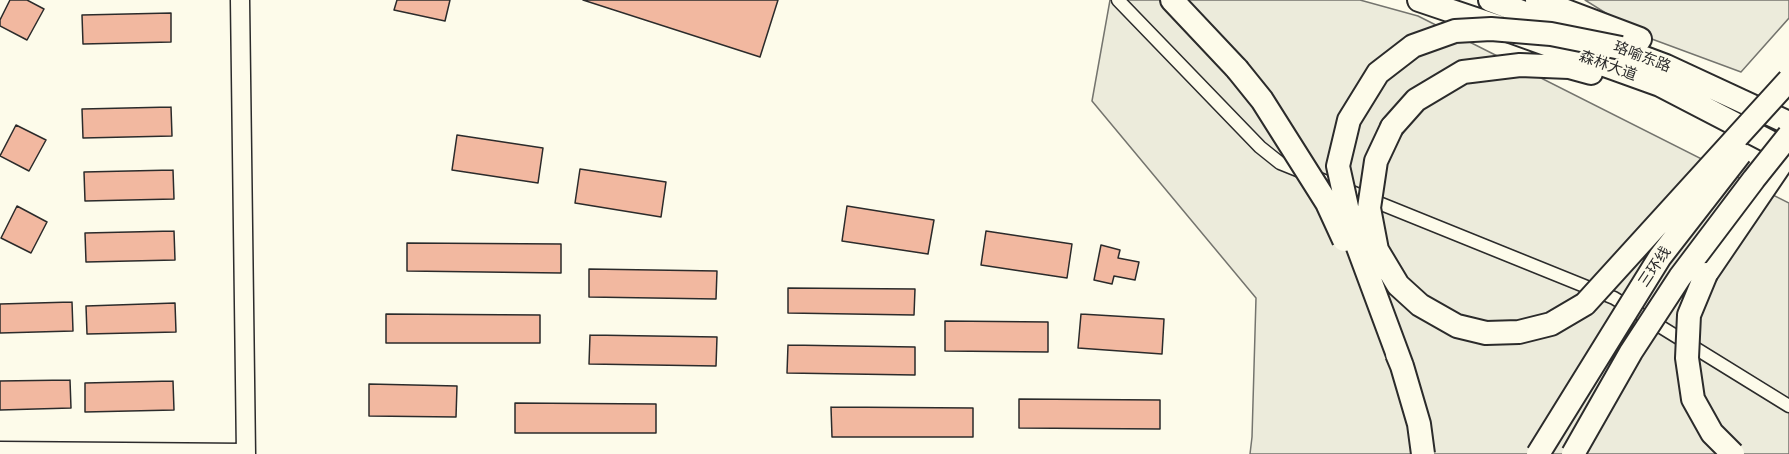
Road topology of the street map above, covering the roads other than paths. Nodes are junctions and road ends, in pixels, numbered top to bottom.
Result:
1 (240, 0) edge
2 (1118, 0) edge
3 (1172, 0) edge
4 (1419, 0) edge
5 (1490, 0) edge
6 (1537, 0) edge
7 (1621, 48) junction
8 (1789, 80) edge
9 (1789, 91) edge
10 (1691, 101) junction
11 (1789, 107) edge
12 (1789, 123) edge
13 (1789, 135) edge
14 (1789, 152) edge
15 (1402, 366) junction
16 (1789, 406) edge
17 (0, 451) edge
18 (246, 453) edge
19 (1423, 454) edge
20 (1538, 454) edge
21 (1573, 454) edge
22 (1733, 454) edge

1 - 18 main road
2 - 16 street
3 - 15 highway, bridge
4 - 10 highway, 森林大道
5 - 7 highway, 珞喻东路, bridge
6 - 11 highway
7 - 12 highway, 珞喻东路
7 - 15 highway, bridge
8 - 10 highway, bridge
9 - 20 highway, 三环线, bridge
10 - 14 highway, 森林大道
13 - 21 highway, 三环线, bridge
14 - 22 highway, bridge
15 - 19 highway, bridge
17 - 18 main road

